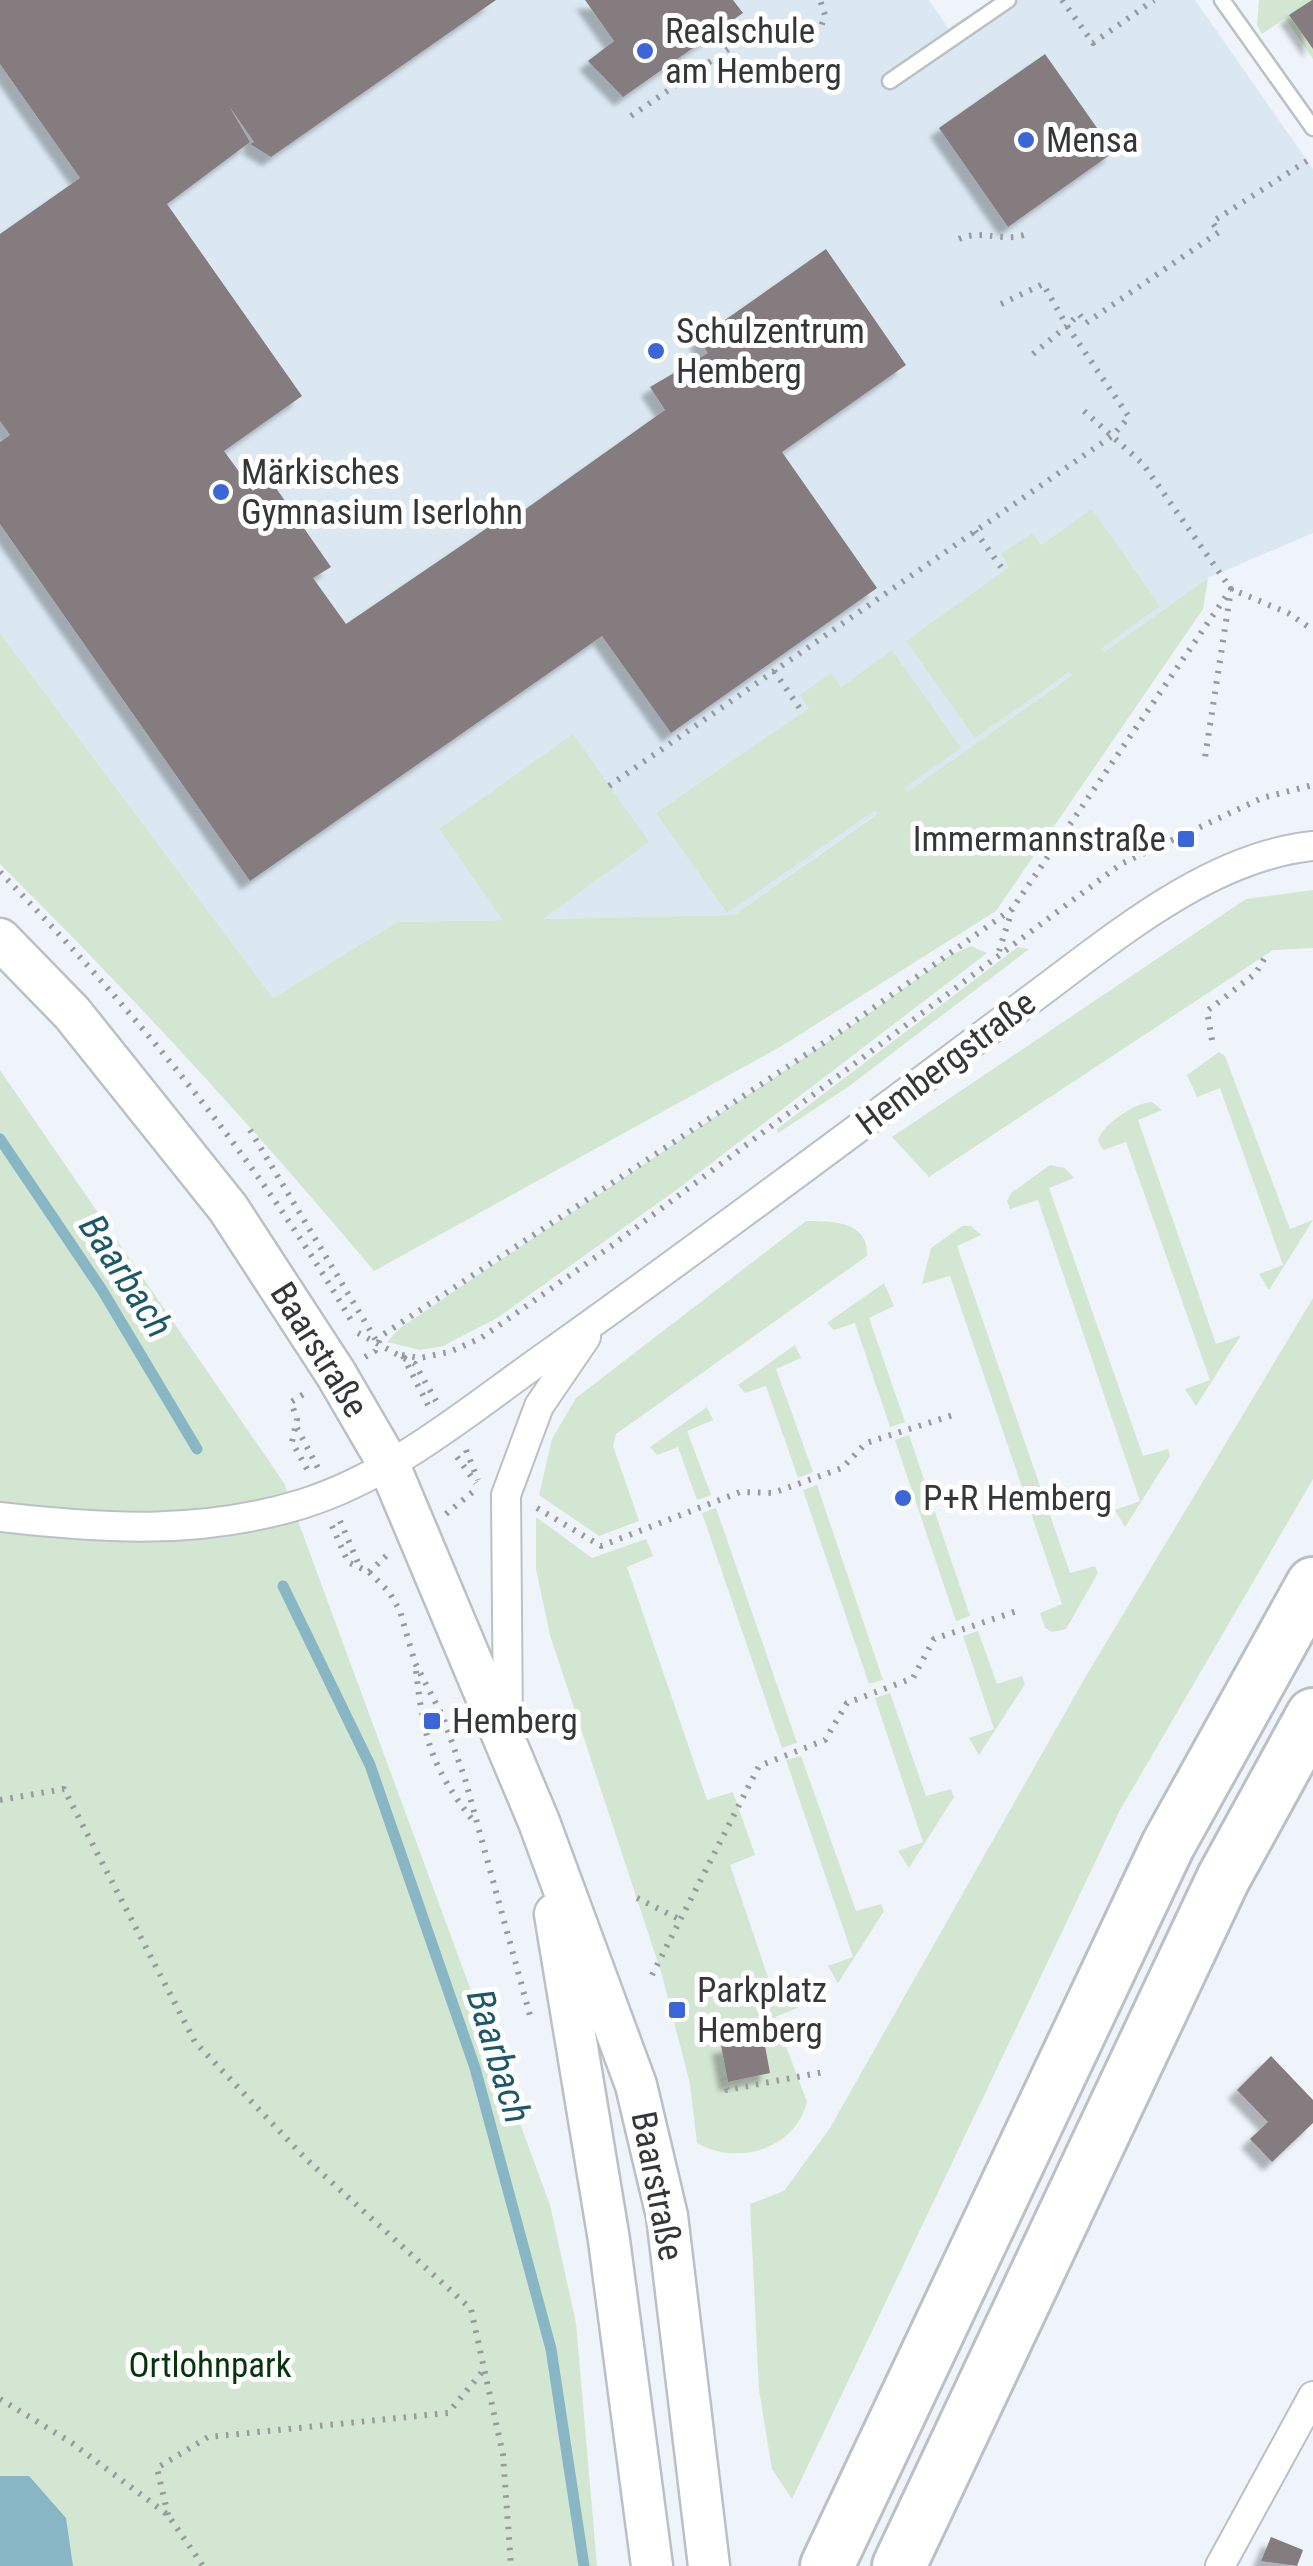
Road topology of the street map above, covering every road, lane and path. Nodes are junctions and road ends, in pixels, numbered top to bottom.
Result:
1 (820, 0) edge
2 (1008, 0) edge
3 (1062, 0) edge
4 (1154, 0) edge
5 (1222, 0) edge
6 (890, 81) dead end
7 (631, 116) dead end
8 (1313, 128) edge
9 (1313, 157) edge
10 (1024, 235) dead end
11 (959, 239) dead end
12 (1002, 304) dead end
13 (1068, 326) junction
14 (1032, 354) dead end
15 (1084, 411) dead end
16 (1112, 436) junction
17 (975, 531) junction
18 (1004, 571) dead end
19 (1231, 590) junction
20 (1313, 630) edge
21 (774, 671) junction
22 (803, 712) dead end
23 (1204, 764) dead end
24 (1313, 785) edge
25 (610, 786) dead end
26 (1313, 846) edge
27 (0, 872) edge
28 (1012, 909) junction
29 (0, 939) edge
30 (998, 953) junction
31 (1264, 960) dead end
32 (88, 965) dead end
33 (1212, 1040) dead end
34 (250, 1130) dead end
35 (598, 1319) junction
36 (377, 1347) junction
37 (402, 1354) junction
38 (415, 1364) dead end
39 (305, 1393) dead end
40 (956, 1414) dead end
41 (297, 1428) junction
42 (305, 1440) dead end
43 (298, 1450) dead end
44 (389, 1465) junction
45 (532, 1505) dead end
46 (0, 1518) edge
47 (343, 1554) dead end
48 (355, 1557) dead end
49 (359, 1566) junction
50 (1313, 1584) edge
51 (1020, 1610) dead end
52 (415, 1663) junction
53 (1313, 1715) edge
54 (508, 1752) junction
55 (0, 1800) edge
56 (539, 1822) junction
57 (476, 1824) junction
58 (636, 1898) dead end
59 (680, 1920) junction
60 (652, 1975) dead end
61 (532, 2024) dead end
62 (824, 2072) dead end
63 (724, 2078) dead end
64 (484, 2370) junction
65 (1313, 2396) edge
66 (0, 2400) edge
67 (168, 2515) junction
68 (837, 2543) edge
69 (903, 2557) edge
70 (202, 2566) edge
71 (511, 2566) edge
72 (652, 2566) edge
73 (709, 2566) edge
74 (1220, 2566) edge

1 - 7 path
2 - 6 lane
3 - 4 path
5 - 8 lane
9 - 13 path
10 - 11 path
12 - 13 path
13 - 14 path
13 - 16 path
15 - 16 path
16 - 17 path
16 - 19 path
17 - 18 path
17 - 21 path
19 - 20 path
19 - 23 path
19 - 28 path
21 - 22 path
21 - 25 path
24 - 30 path
26 - 35 street, Hembergstraße
27 - 32 path
28 - 30 path
28 - 36 path
29 - 44 main road, Baarstraße
30 - 37 path
31 - 33 path
34 - 36 path
35 - 44 street, Hembergstraße
35 - 54 street, Hembergstraße
36 - 37 path
37 - 38 path
39 - 41 path
40 - 45 path
41 - 42 path
41 - 43 path
44 - 46 street, Hembergstraße
44 - 54 main road, Baarstraße
47 - 49 path
48 - 49 path
49 - 52 path
50 - 68 highway
51 - 59 path
52 - 57 path
52 - 57 path
53 - 69 highway
54 - 56 main road, Baarstraße
55 - 64 path
56 - 72 main road, Baarstraße
56 - 73 main road, Baarstraße
57 - 61 path
58 - 59 path
59 - 60 path
62 - 63 path
64 - 67 path
64 - 71 path
65 - 74 street
66 - 67 path
67 - 70 path

